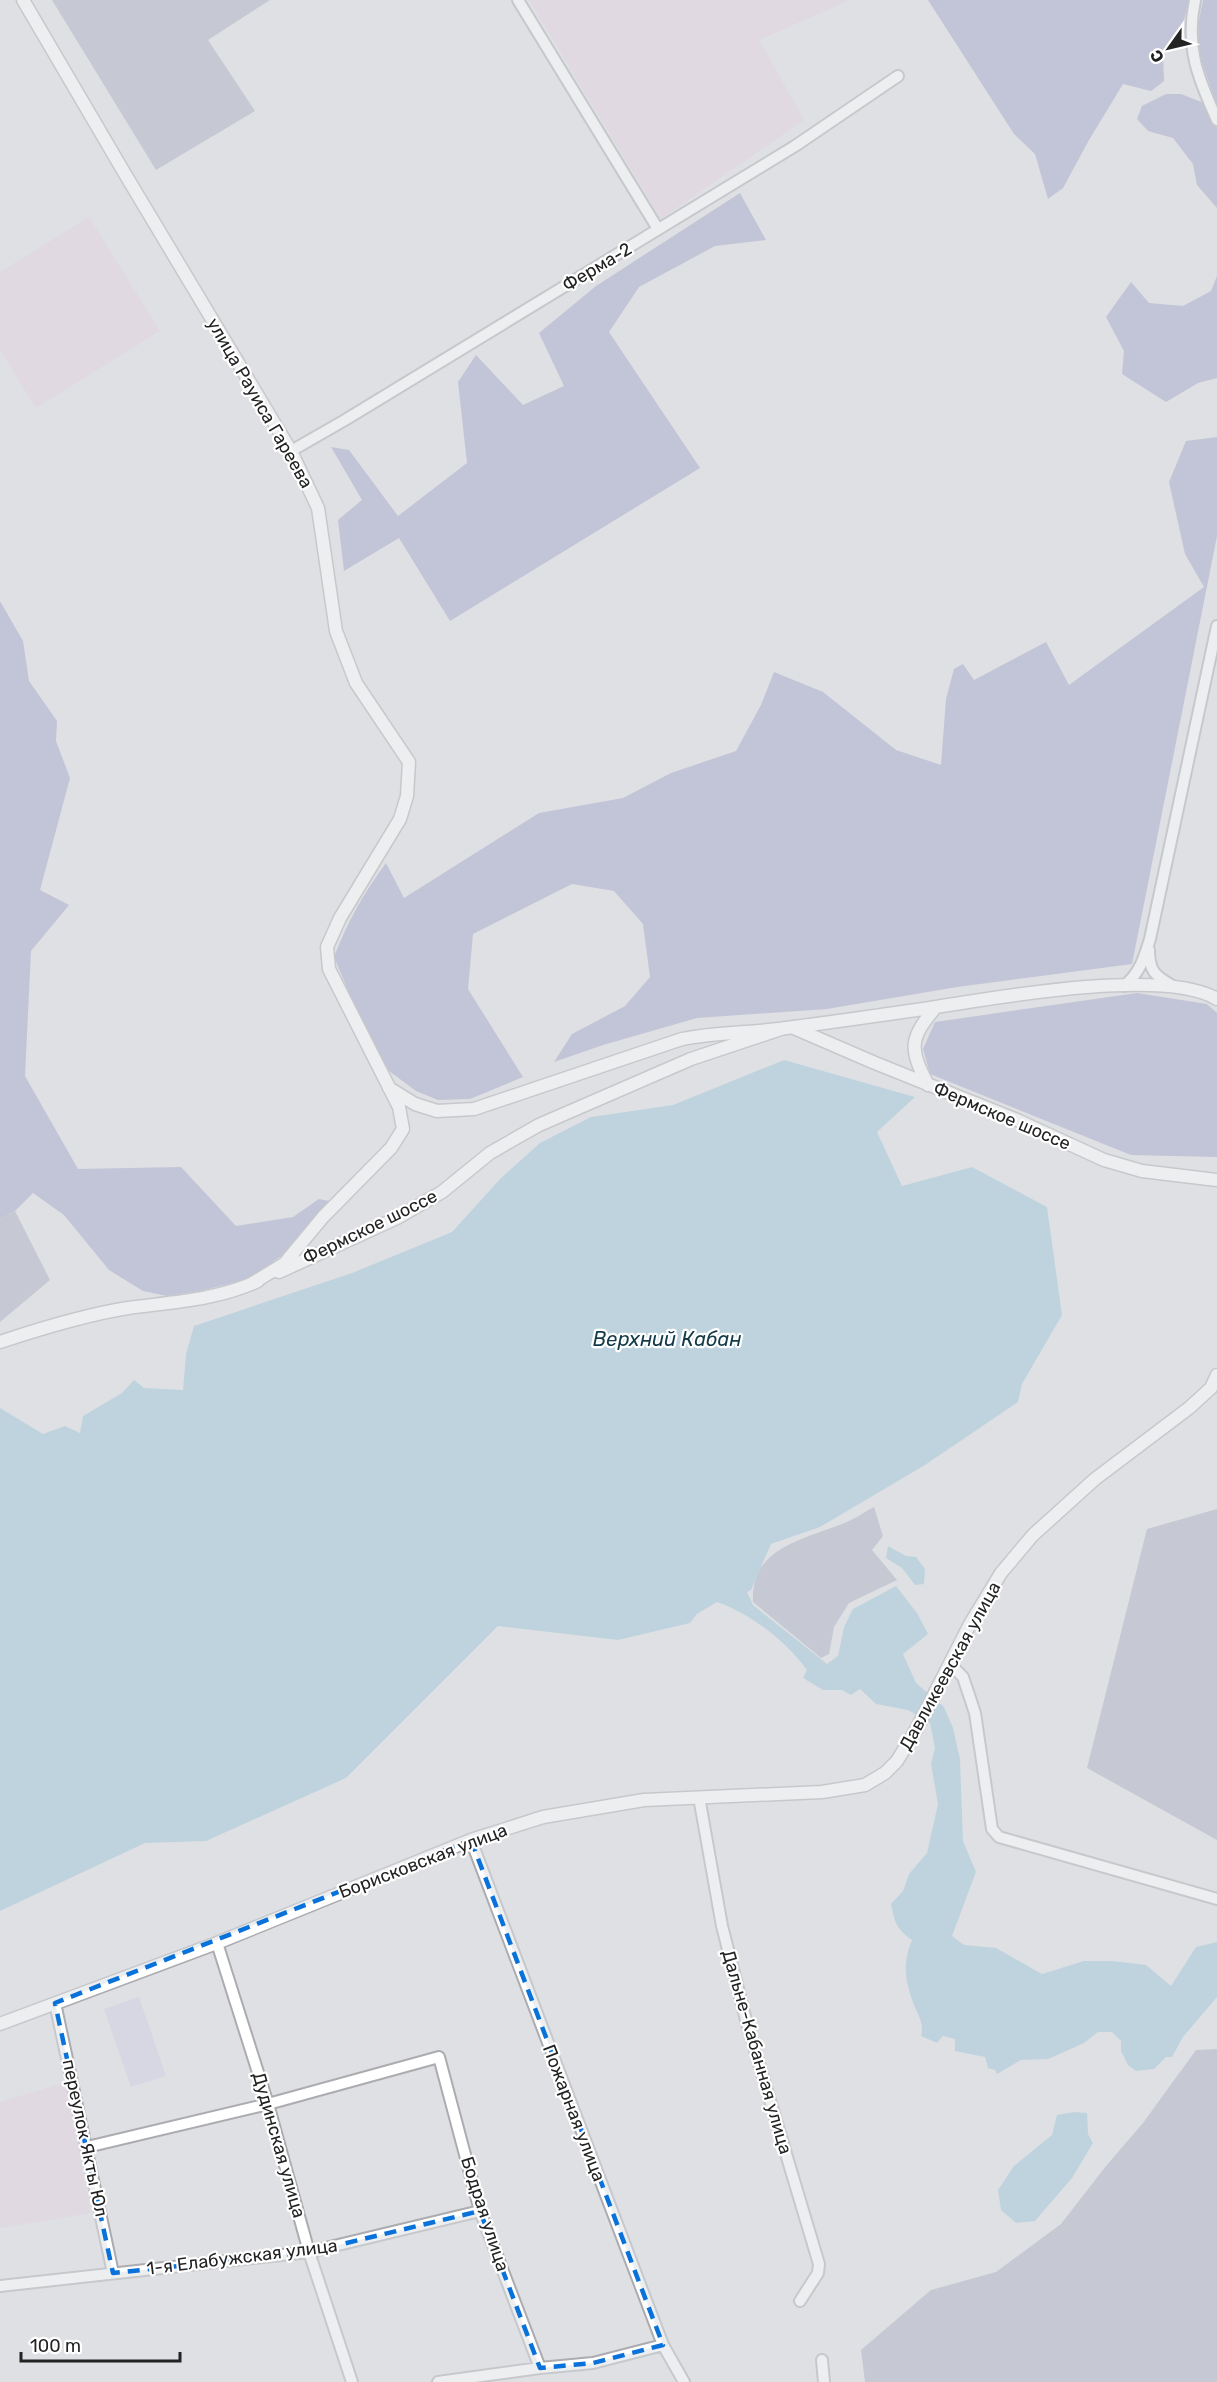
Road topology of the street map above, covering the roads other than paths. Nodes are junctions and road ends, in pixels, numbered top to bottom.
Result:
1 (23, 0) edge
2 (518, 0) edge
3 (1195, 0) edge
4 (898, 76) dead end
5 (1217, 120) edge
6 (658, 229) junction
7 (291, 451) junction
8 (1217, 626) edge
9 (1150, 939) junction
10 (1124, 986) junction
11 (1173, 987) junction
12 (1217, 999) edge
13 (936, 1007) junction
14 (788, 1028) junction
15 (928, 1085) junction
16 (388, 1087) junction
17 (1217, 1180) edge
18 (252, 1284) junction
19 (0, 1342) edge
20 (1217, 1375) edge
21 (951, 1665) junction
22 (865, 1785) joint
23 (699, 1797) junction
24 (471, 1840) junction
25 (1217, 1899) edge
26 (217, 1943) junction
27 (56, 2002) junction
28 (0, 2024) edge
29 (268, 2104) junction
30 (87, 2147) junction
31 (480, 2211) junction
32 (309, 2252) junction
33 (113, 2273) junction
34 (0, 2286) edge
35 (800, 2301) dead end
36 (663, 2345) junction
37 (822, 2360) dead end
38 (540, 2368) junction
39 (352, 2382) edge
40 (438, 2382) edge
41 (684, 2382) edge
42 (824, 2382) edge

1 - 7 street, улица Рауиса Гареева
2 - 6 street
3 - 5 street
4 - 6 street, Ферма-2
6 - 7 street, Ферма-2
7 - 16 street, улица Рауиса Гареева
8 - 9 street
9 - 10 street
9 - 11 street
10 - 11 street, Фермское шоссе
10 - 13 street, Фермское шоссе
11 - 12 street, Фермское шоссе
13 - 14 street, Фермское шоссе
13 - 15 street
14 - 15 street, Фермское шоссе
14 - 16 street, Фермское шоссе
14 - 18 street, Фермское шоссе
15 - 17 street, Фермское шоссе
16 - 18 street, улица Рауиса Гареева
18 - 19 street, Фермское шоссе
20 - 21 street, Давликеевская улица
21 - 22 street, Давликеевская улица
21 - 25 street
22 - 23 street, Борисковская улица
23 - 24 street, Борисковская улица
23 - 35 street, Дальне-Кабанная улица
24 - 26 street, Борисковская улица
24 - 36 street, Пожарная улица
26 - 27 street, Борисковская улица
26 - 29 street, Дудинская улица
27 - 28 street, Борисковская улица
27 - 30 street, переулок Якты Юл
29 - 30 street
29 - 31 street, Бодрая улица
29 - 32 street, Дудинская улица
30 - 33 street, переулок Якты Юл
31 - 32 street, 1-я Елабужская улица
31 - 38 street, Бодрая улица
32 - 33 street, 1-я Елабужская улица
32 - 39 street, Дудинская улица
33 - 34 street, 1-я Елабужская улица
36 - 38 street
36 - 41 street, Пожарная улица
37 - 42 street
38 - 40 street

